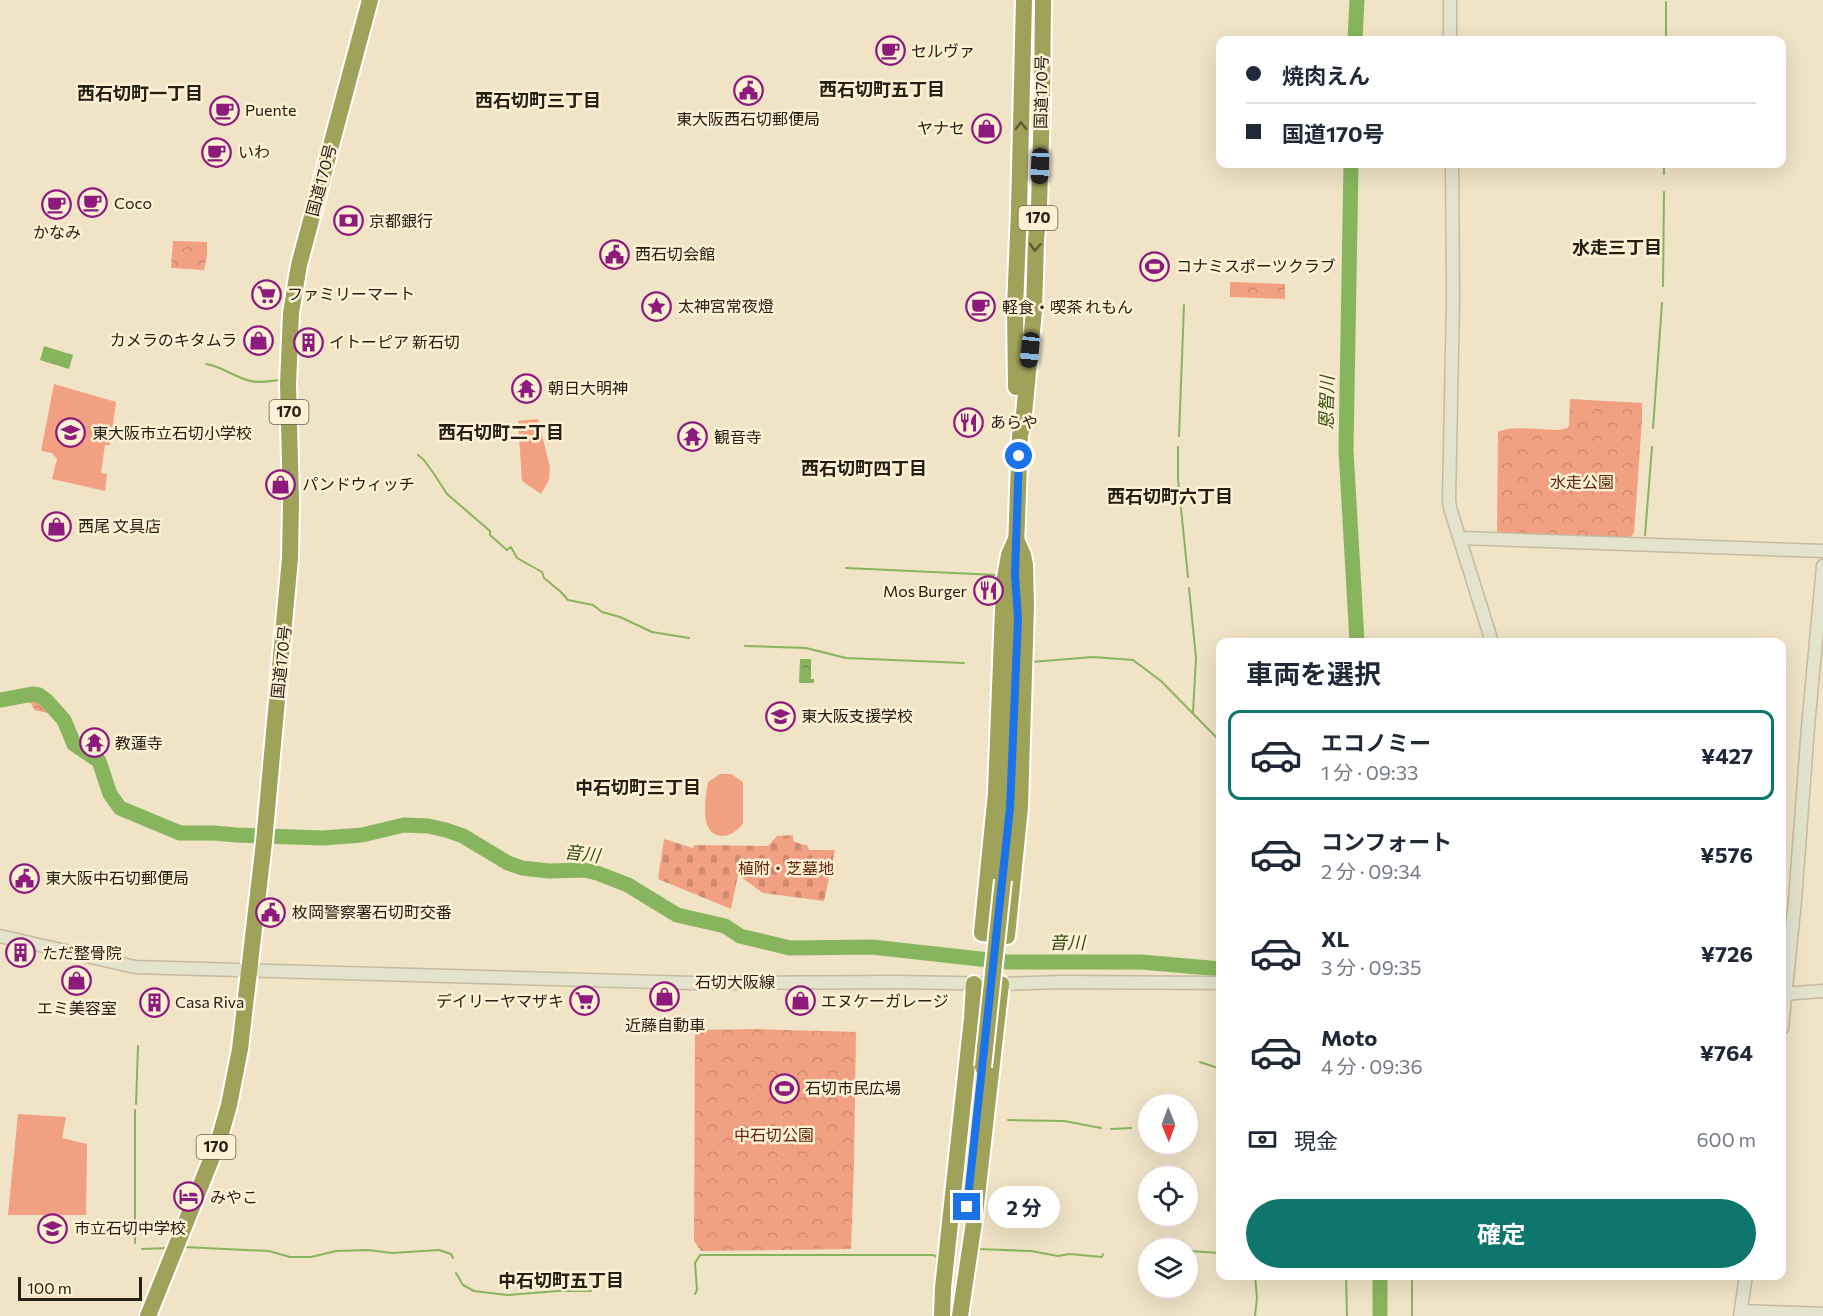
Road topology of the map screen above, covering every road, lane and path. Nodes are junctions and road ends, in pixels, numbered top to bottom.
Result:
1 (370, 0) edge
2 (1024, 0) edge
3 (1042, 0) edge
4 (1450, 0) edge
5 (1450, 36) edge
6 (1452, 168) edge
7 (1020, 435) junction
8 (1460, 538) junction
9 (1016, 539) junction
10 (1823, 551) edge
11 (1823, 566) edge
12 (1491, 638) edge
13 (0, 936) edge
14 (1786, 961) edge
15 (249, 969) junction
16 (1216, 983) edge
17 (974, 984) junction
18 (1001, 984) junction
19 (1823, 991) edge
20 (1786, 993) edge
21 (978, 1066) junction
22 (1745, 1280) edge
23 (1741, 1314) edge
24 (1823, 1314) edge
25 (148, 1316) edge
26 (944, 1316) edge
27 (955, 1316) edge
28 (960, 1316) edge

1 - 15 highway, 国道170号 / 170
7 -> 2 highway, 国道170号 / 170
3 -> 7 highway, 国道170号 / 170
4 - 5 street
6 - 8 street
7 - 9 highway, 国道170号 / 170
8 - 10 street
8 - 12 street
9 - 9 highway, 170
9 - 21 highway, 国道170号 / 170
11 - 14 street
13 - 15 street, 石切大阪線
15 - 17 street, 石切大阪線
15 - 25 highway, 国道170号 / 170
16 - 18 street, 石切大阪線
17 - 18 street, 石切大阪線
17 - 26 highway
18 - 28 highway
19 - 20 street
21 - 26 highway, 国道170号 / 170
21 - 27 highway, 国道170号 / 170
22 - 23 street
23 - 24 street

